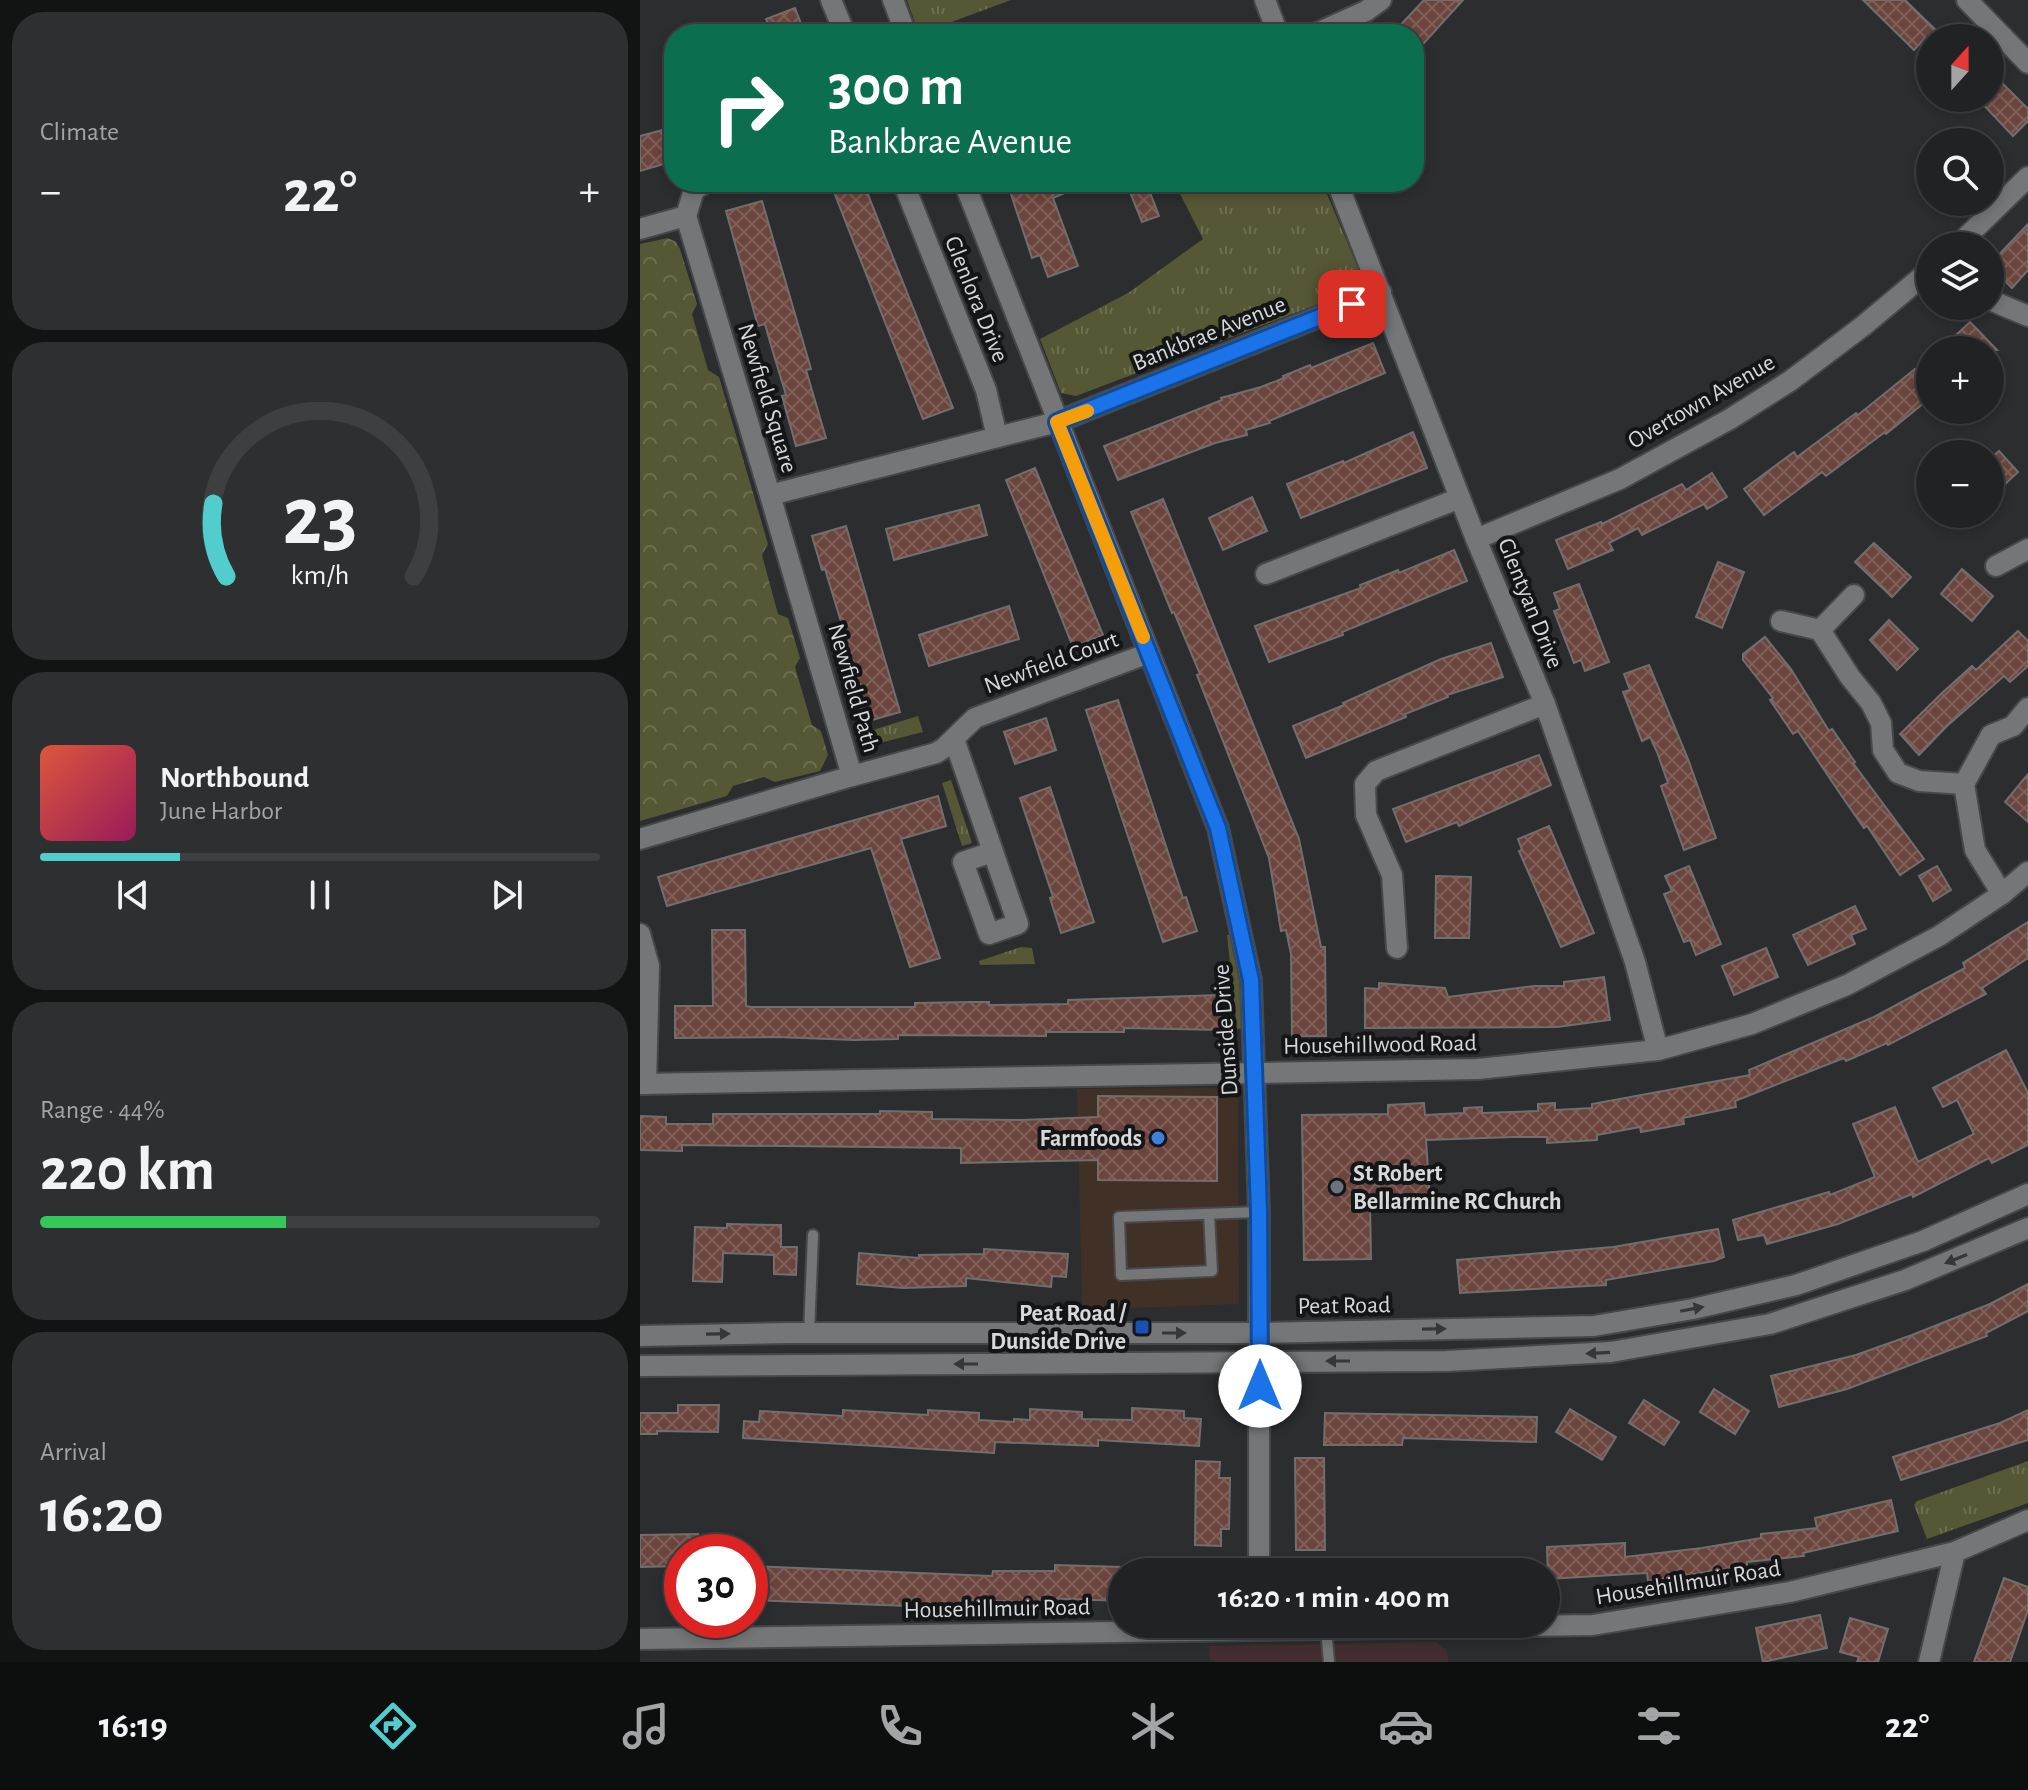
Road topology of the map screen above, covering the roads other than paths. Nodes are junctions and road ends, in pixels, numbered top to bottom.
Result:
1 (831, 0) edge
2 (893, 0) edge
3 (1265, 0) edge
4 (1381, 0) edge
5 (1967, 0) edge
6 (841, 24) edge
7 (902, 24) edge
8 (1274, 24) edge
9 (1337, 24) edge
10 (2028, 63) edge
11 (2028, 177) edge
12 (693, 192) edge
13 (907, 192) edge
14 (968, 192) edge
15 (1341, 192) edge
16 (686, 216) junction
17 (640, 229) edge
18 (1971, 232) edge
19 (1916, 282) edge
20 (1381, 292) junction
21 (2004, 306) edge
22 (2028, 316) edge
23 (1057, 422) junction
24 (997, 437) junction
25 (770, 495) junction
26 (1460, 498) junction
27 (1476, 539) junction
28 (2028, 549) edge
29 (1996, 566) dead end
30 (1266, 574) dead end
31 (1854, 595) dead end
32 (1781, 621) dead end
33 (1820, 630) junction
34 (1149, 653) junction
35 (1545, 704) junction
36 (2028, 708) edge
37 (954, 739) junction
38 (852, 776) junction
39 (1964, 784) junction
40 (640, 839) edge
41 (992, 852) dead end
42 (2028, 872) edge
43 (2002, 894) junction
44 (640, 934) edge
45 (1397, 948) dead end
46 (1658, 1050) junction
47 (1255, 1073) junction
48 (643, 1084) edge
49 (2028, 1194) edge
50 (1259, 1212) junction
51 (1209, 1214) junction
52 (2028, 1228) edge
53 (813, 1235) dead end
54 (809, 1333) junction
55 (1260, 1333) junction
56 (640, 1336) edge
57 (1261, 1362) junction
58 (640, 1366) edge
59 (2024, 1527) edge
60 (1955, 1552) junction
61 (1259, 1558) edge
62 (1560, 1625) edge
63 (1108, 1630) edge
64 (1327, 1638) edge
65 (640, 1639) edge
66 (1329, 1662) edge
67 (1929, 1662) edge

1 - 6 street
2 - 7 street
3 - 8 street
4 - 9 street
5 - 10 street
11 - 18 street
12 - 16 street
13 - 24 street, Glenlora Drive
14 - 23 street, Glenlora Drive
15 - 20 street, Glentyan Drive
16 - 17 street
16 - 25 street, Newfield Square
19 - 27 street, Overtown Avenue
20 - 23 street, Bankbrae Avenue
20 - 26 street, Glentyan Drive
21 - 22 street
23 - 24 street, Newfield Square
23 - 34 street, Dunside Drive
24 - 25 street, Newfield Square
25 - 38 street, Newfield Path
26 - 27 street, Glentyan Drive
26 - 30 street
27 - 35 street, Glentyan Drive
28 - 29 street
31 - 33 street
32 - 33 street
33 - 39 street
34 - 37 street, Newfield Court
34 - 47 street, Dunside Drive
35 - 45 street
35 - 46 street, Glentyan Drive
36 - 39 street
37 - 38 street, Newfield Court
37 - 41 street
38 - 40 street, Newfield Path
39 - 43 street
42 - 43 street, Househillwood Road
43 - 46 street, Househillwood Road
44 - 48 street
46 - 47 street, Househillwood Road
47 - 48 street, Househillwood Road
47 - 50 street, Dunside Drive
55 -> 49 street, Peat Road
50 - 51 lane
50 - 55 street, Dunside Drive
51 - 51 lane
52 -> 57 street
53 - 54 lane
54 -> 55 street, Peat Road
56 -> 54 street, Peat Road
55 - 57 street, Dunside Drive
57 -> 58 street
57 - 61 street, Dunside Drive
59 - 60 street, Househillmuir Road
60 - 62 street, Househillmuir Road
60 - 67 street
63 - 65 street, Househillmuir Road
64 - 66 lane

